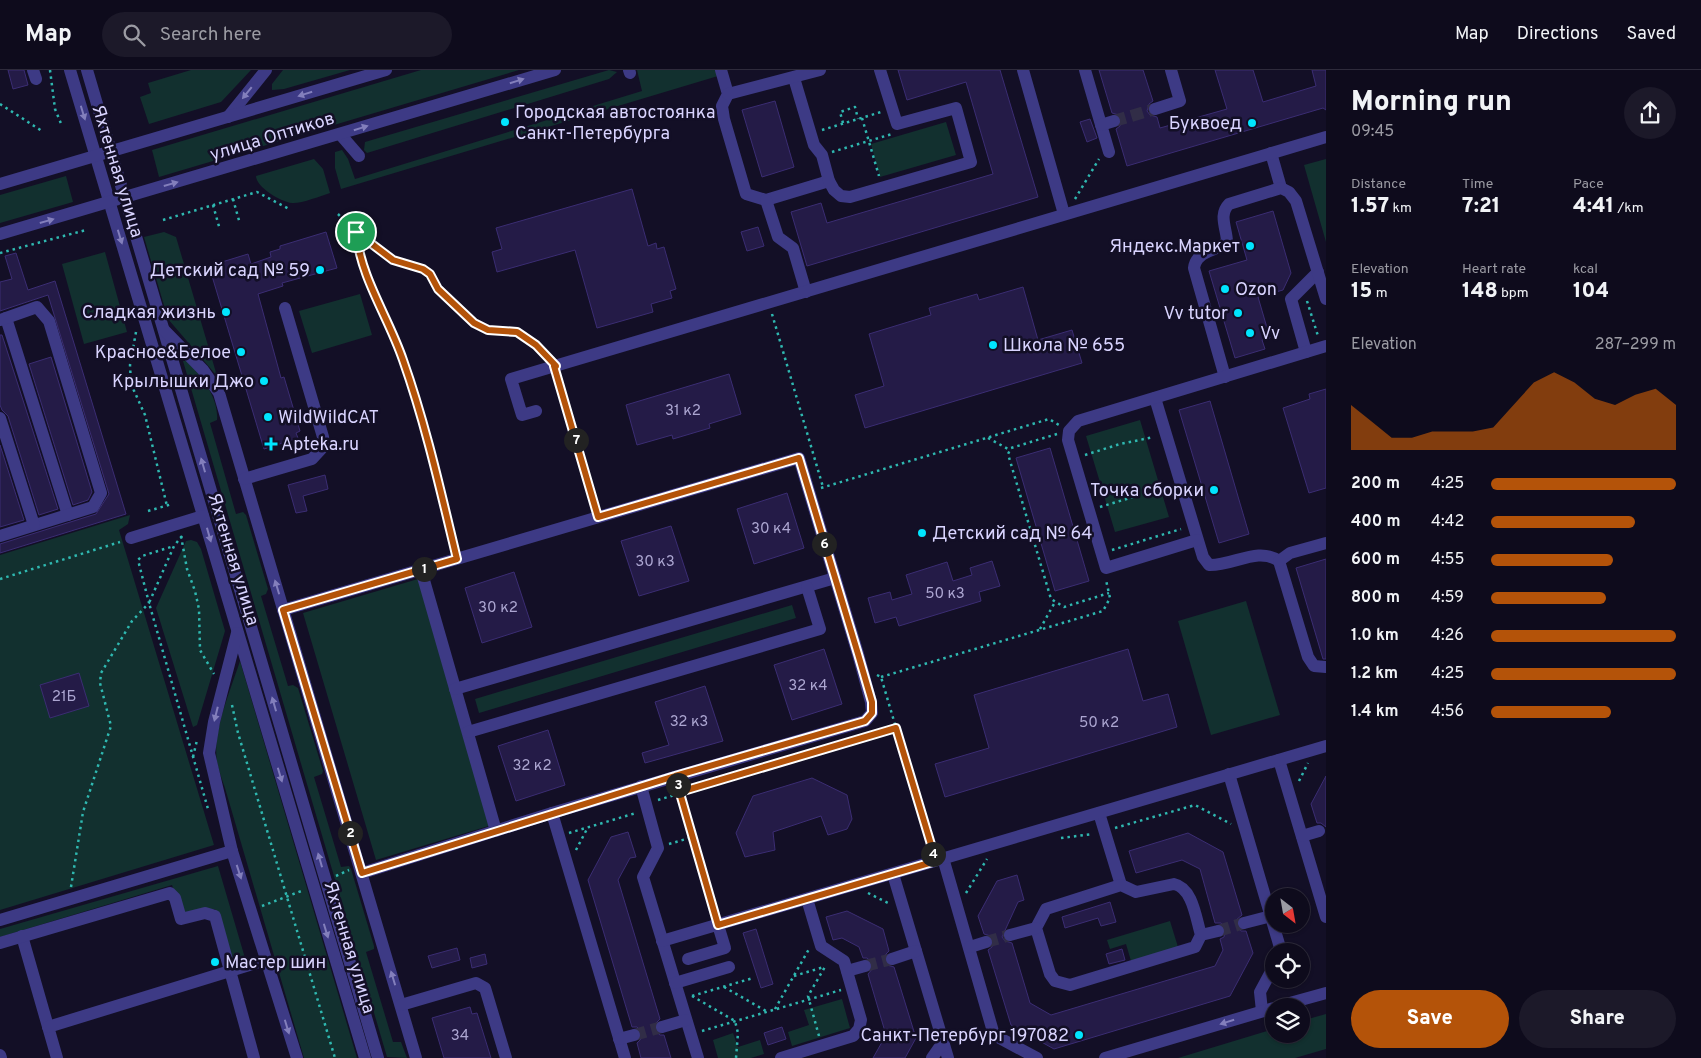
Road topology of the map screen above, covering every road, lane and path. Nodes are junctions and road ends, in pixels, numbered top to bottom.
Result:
1 (50, 70) edge
2 (70, 70) edge
3 (87, 70) edge
4 (266, 70) edge
5 (386, 70) edge
6 (555, 70) edge
7 (721, 70) edge
8 (820, 70) edge
9 (880, 70) edge
10 (1023, 70) edge
11 (1085, 70) edge
12 (1171, 70) edge
13 (794, 78) junction
14 (728, 94) junction
15 (0, 104) edge
16 (892, 109) junction
17 (1155, 109) tunnel mouth
18 (228, 117) junction
19 (860, 118) junction
20 (1114, 121) tunnel mouth
21 (843, 123) junction
22 (897, 124) junction
23 (1101, 125) junction
24 (62, 126) dead end
25 (42, 132) dead end
26 (811, 133) junction
27 (340, 134) junction
28 (1326, 137) edge
29 (868, 141) junction
30 (111, 152) junction
31 (1109, 152) joint
32 (1271, 153) junction
33 (822, 155) junction
34 (96, 156) junction
35 (359, 156) dead end
36 (829, 181) junction
37 (0, 184) edge
38 (882, 188) junction
39 (1281, 188) junction
40 (125, 198) junction
41 (233, 199) junction
42 (766, 200) junction
43 (109, 202) junction
44 (213, 205) junction
45 (288, 209) dead end
46 (338, 214) dead end
47 (1064, 214) junction
48 (163, 220) dead end
49 (240, 224) dead end
50 (86, 230) dead end
51 (220, 230) dead end
52 (356, 232) junction
53 (0, 234) edge
54 (0, 253) edge
55 (1318, 272) junction
56 (1303, 287) junction
57 (806, 292) junction
58 (1326, 299) edge
59 (769, 303) junction
60 (285, 308) dead end
61 (3, 319) edge
62 (137, 328) dead end
63 (163, 328) junction
64 (1324, 347) edge
65 (1306, 352) junction
66 (555, 366) junction
67 (1225, 377) junction
68 (1155, 398) junction
69 (536, 411) dead end
70 (0, 418) edge
71 (1068, 431) junction
72 (1166, 434) junction
73 (988, 438) junction
74 (1010, 450) junction
75 (1074, 458) junction
76 (244, 479) junction
77 (1180, 482) junction
78 (823, 487) junction
79 (822, 497) dead end
80 (172, 504) dead end
81 (166, 506) junction
82 (1089, 510) junction
83 (148, 511) dead end
84 (68, 515) junction
85 (203, 516) junction
86 (598, 517) junction
87 (34, 525) junction
88 (1193, 526) junction
89 (187, 534) dead end
90 (0, 536) edge
91 (131, 538) dead end
92 (1197, 540) junction
93 (1326, 544) edge
94 (110, 545) dead end
95 (174, 546) dead end
96 (1101, 553) junction
97 (457, 559) junction
98 (1279, 561) junction
99 (1106, 568) junction
100 (420, 570) junction
101 (835, 578) junction
102 (0, 579) edge
103 (807, 586) junction
104 (1109, 593) junction
105 (1056, 602) junction
106 (283, 610) junction
107 (1040, 630) junction
108 (238, 633) junction
109 (217, 666) dead end
110 (1326, 667) edge
111 (881, 677) dead end
112 (223, 687) junction
113 (455, 689) junction
114 (887, 698) dead end
115 (896, 728) junction
116 (468, 732) junction
117 (198, 734) dead end
118 (1321, 747) edge
119 (193, 757) dead end
120 (1279, 760) junction
121 (1229, 774) junction
122 (675, 776) junction
123 (642, 786) junction
124 (680, 792) junction
125 (1290, 797) junction
126 (652, 802) dead end
127 (639, 812) dead end
128 (552, 813) junction
129 (1099, 813) junction
130 (588, 827) junction
131 (496, 831) junction
132 (1319, 831) dead end
133 (558, 836) junction
134 (1302, 836) junction
135 (693, 837) junction
136 (658, 848) junction
137 (232, 851) junction
138 (939, 860) junction
139 (568, 866) junction
140 (362, 873) junction
141 (893, 874) junction
142 (854, 885) junction
143 (1122, 886) junction
144 (1265, 896) edge
145 (69, 899) junction
146 (807, 899) junction
147 (904, 911) junction
148 (1326, 917) edge
149 (1265, 918) edge
150 (0, 920) edge
151 (1244, 923) tunnel mouth
152 (718, 925) junction
153 (1036, 928) junction
154 (1218, 931) tunnel mouth
155 (817, 934) junction
156 (1010, 935) tunnel mouth
157 (1201, 935) junction
158 (22, 936) junction
159 (662, 941) junction
160 (986, 942) tunnel mouth
161 (0, 943) edge
162 (970, 947) junction
163 (916, 951) junction
164 (832, 954) junction
165 (892, 958) tunnel mouth
166 (688, 959) dead end
167 (266, 960) junction
168 (865, 966) tunnel mouth
169 (730, 967) dead end
170 (825, 967) junction
171 (231, 970) junction
172 (847, 971) junction
173 (794, 976) junction
174 (753, 978) dead end
175 (1265, 983) edge
176 (675, 984) junction
177 (724, 987) junction
178 (852, 987) junction
179 (1326, 993) edge
180 (692, 996) junction
181 (1308, 998) edge
182 (809, 1000) junction
183 (1265, 1003) edge
184 (401, 1005) junction
185 (775, 1010) junction
186 (1265, 1011) edge
187 (767, 1012) junction
188 (686, 1020) junction
189 (734, 1021) junction
190 (48, 1027) junction
191 (662, 1027) tunnel mouth
192 (634, 1035) tunnel mouth
193 (691, 1035) junction
194 (619, 1040) junction
195 (821, 1046) junction
196 (946, 1052) edge
197 (56, 1058) edge
198 (254, 1058) edge
199 (297, 1058) edge
200 (335, 1058) edge
201 (365, 1058) edge
202 (378, 1058) edge
203 (416, 1058) edge
204 (506, 1058) edge
205 (625, 1058) edge
206 (698, 1058) edge
207 (736, 1058) edge
208 (781, 1058) edge
209 (932, 1058) edge
210 (1037, 1058) edge
211 (1105, 1058) edge

1 - 24 path
2 -> 34 street, Яхтенная улица
3 - 30 street, Яхтенная улица
4 -> 18 street
5 -> 18 street, улица Оптиков
27 -> 6 street, улица Оптиков
7 - 14 street
8 - 13 street
9 - 16 street
10 - 47 street
11 - 23 street
12 - 17 street
13 - 14 street
13 - 26 street
14 - 42 street
15 - 25 path
16 - 19 path
16 - 22 street
18 - 30 street, улица Оптиков
19 - 21 path
19 - 21 path
19 - 29 path
20 - 23 street
21 - 26 path
22 - 29 path
22 - 38 street
23 - 31 street
26 - 33 street
27 - 35 street
40 -> 27 street, улица Оптиков
28 - 32 street
29 - 33 path
29 - 38 path
30 - 34 street, улица Оптиков
30 - 40 street, Яхтенная улица
31 - 47 path
32 - 39 street
32 - 47 street
33 - 36 street
34 - 37 street, улица Оптиков
34 - 43 street, Яхтенная улица
36 - 38 street
36 - 42 street
39 - 55 street
39 - 67 street
40 - 43 street, улица Оптиков
40 - 63 street, Яхтенная улица
41 - 44 path
41 - 45 path
41 - 49 path
42 - 57 street
53 -> 43 street, улица Оптиков
43 -> 85 street, Яхтенная улица
44 - 48 path
44 - 51 path
46 - 52 path
47 - 57 street
50 - 54 path
52 - 66 path
52 - 97 path
55 - 56 street
55 - 58 street
56 - 64 path
56 - 65 street
57 - 59 street
59 - 66 street
59 - 78 path
60 - 76 street
61 - 84 street
61 - 84 street
62 - 81 path
63 - 76 street
202 -> 63 street, Яхтенная улица
64 - 65 street
65 - 67 street
66 - 69 street
66 - 86 path
67 - 68 street
68 - 71 street
68 - 72 street
70 - 87 street
71 - 73 path
71 - 74 path
71 - 75 street
72 - 75 path
72 - 77 street
73 - 74 path
73 - 78 path
74 - 105 path
75 - 82 street
106 -> 76 street
77 - 82 path
77 - 88 street
78 - 79 path
80 - 81 path
81 - 83 path
82 - 96 street
84 - 87 street
85 - 91 street
85 -> 108 street, Яхтенная улица
86 - 97 street
86 - 101 street
87 - 90 street
88 - 92 street
88 - 96 path
89 - 109 path
92 - 98 street
92 - 99 street
93 - 98 street
94 - 102 path
95 - 145 path
96 - 99 street
97 - 100 street
98 - 110 street
99 - 104 path
100 - 106 street
100 - 113 street
101 - 103 street
101 - 122 street
103 - 113 street
103 - 116 street
104 - 105 path
104 - 107 path
105 - 107 path
106 - 140 street
107 - 111 path
108 - 112 street
108 -> 201 street, Яхтенная улица
112 -> 137 street
112 - 200 path
113 - 116 street
114 - 115 path
115 - 124 path
115 - 138 path
116 - 131 street
117 - 119 path
118 - 120 street
118 - 125 path
120 - 121 street
120 - 125 street
121 - 129 street
121 - 144 street
122 - 123 street
122 - 124 path
123 - 128 street
123 - 136 street
124 - 126 path
124 - 135 path
125 - 134 street
127 - 130 path
128 - 131 street
128 - 133 street
129 - 138 street
129 - 143 street
130 - 133 path
130 - 139 path
131 - 140 street
132 - 134 street
133 - 139 street
134 - 148 street
135 - 136 path
135 - 152 path
136 - 159 street
137 - 145 street
137 -> 167 street
138 - 141 street
138 - 162 street
139 - 194 street
184 -> 140 street
141 - 142 street
141 - 147 street
142 - 146 street
142 - 147 path
143 - 153 street
143 - 157 street
145 - 150 street
146 - 152 street
146 - 155 street
147 - 163 street
149 - 151 street
152 - 159 street
152 - 166 street
153 - 156 street
153 - 157 street
154 - 157 street
155 - 164 street
155 - 173 path
158 - 161 street
158 - 171 street
158 - 190 street
159 - 176 street
160 - 162 street
162 - 210 street
163 - 165 street
163 - 196 street
164 - 170 path
164 - 172 street
167 - 171 street
167 -> 199 street
168 - 172 street
169 - 176 street
170 - 173 path
170 - 182 path
171 - 190 street
171 - 198 street
172 - 178 street
173 - 185 path
174 - 177 path
175 - 183 street
176 - 180 path
176 - 188 street
177 - 180 path
177 - 187 path
178 - 182 path
178 - 195 street
179 - 181 street
180 - 189 path
182 - 185 path
182 - 195 path
184 - 203 street
184 - 204 street
185 - 187 path
186 -> 211 street
187 - 189 path
188 - 191 street
188 - 193 street
189 - 193 path
189 - 207 path
190 - 197 street
192 - 194 street
193 - 206 street
194 - 205 street
195 - 208 street
196 - 209 street

